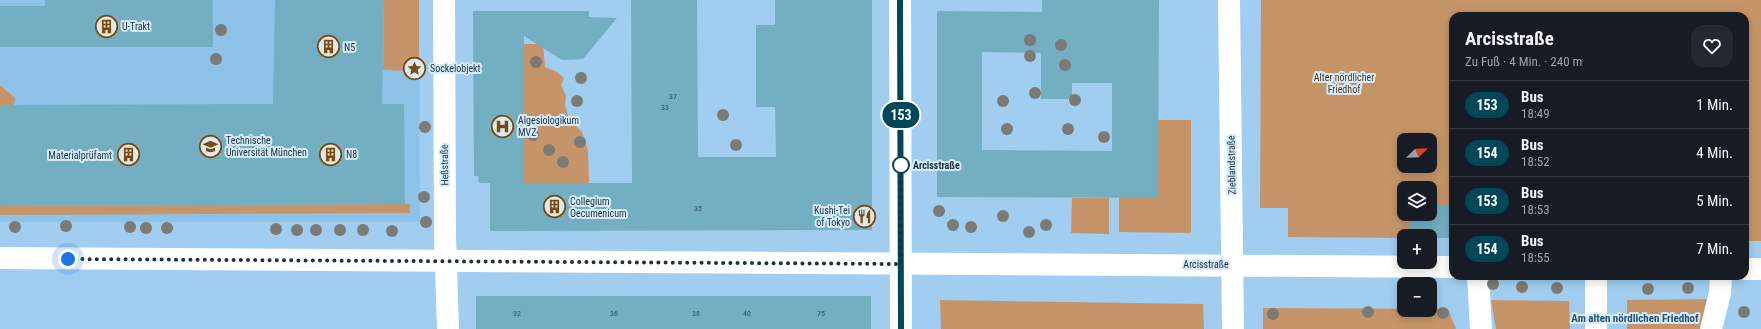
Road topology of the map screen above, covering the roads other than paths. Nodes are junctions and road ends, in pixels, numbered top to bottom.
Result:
1 (444, 0) edge
2 (900, 0) edge
3 (1229, 0) edge
4 (0, 258) edge
5 (446, 262) junction
6 (901, 264) junction
7 (1232, 264) junction
8 (1449, 266) edge
9 (1749, 269) edge
10 (1761, 269) edge
11 (1478, 280) edge
12 (1596, 280) edge
13 (1721, 280) edge
14 (448, 329) edge
15 (901, 329) edge
16 (1233, 329) edge
17 (1481, 329) edge
18 (1596, 329) edge
19 (1711, 329) edge

1 - 5 main road, Heßstraße
2 - 6 main road
3 - 7 main road, Zieblandstraße
4 - 5 main road, Arcisstraße
5 - 6 main road, Arcisstraße
5 - 14 main road, Heßstraße
6 - 7 main road, Arcisstraße
6 - 15 main road
7 - 8 main road, Arcisstraße
7 - 16 main road, Zieblandstraße
9 - 10 main road
11 - 17 main road
12 - 18 main road
13 - 19 main road

